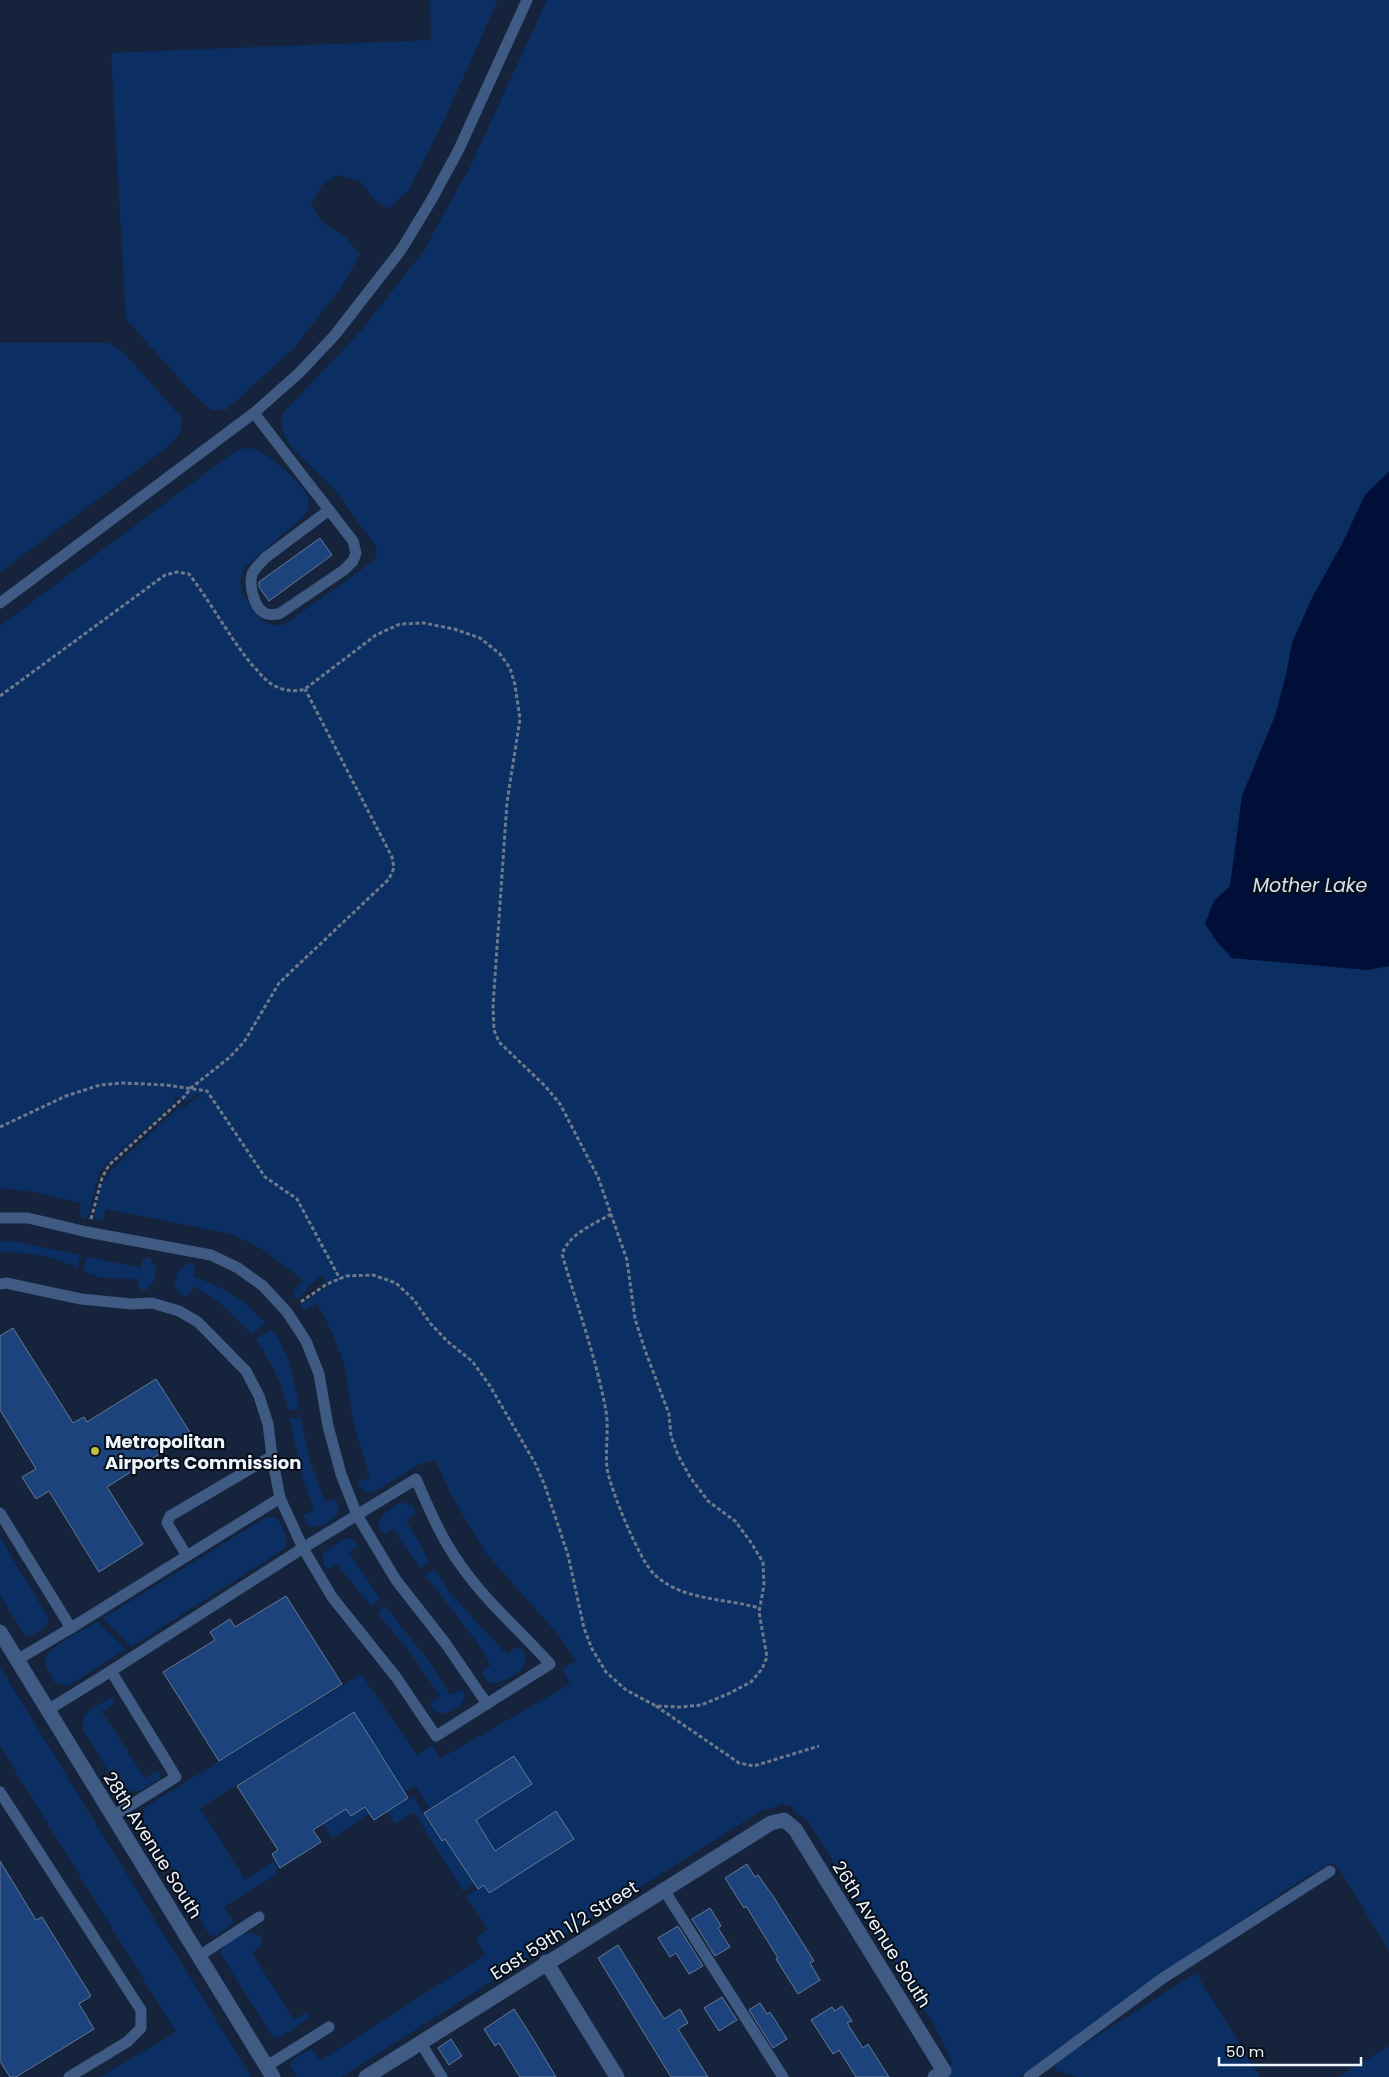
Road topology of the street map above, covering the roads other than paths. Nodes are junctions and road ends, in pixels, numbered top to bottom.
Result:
1 (527, 0) edge
2 (254, 412) junction
3 (329, 510) junction
4 (0, 603) edge
5 (0, 1218) edge
6 (0, 1284) edge
7 (272, 1456) junction
8 (280, 1498) junction
9 (0, 1513) edge
10 (357, 1515) junction
11 (303, 1548) junction
12 (187, 1556) junction
13 (71, 1628) junction
14 (0, 1632) edge
15 (18, 1660) junction
16 (111, 1671) junction
17 (487, 1704) junction
18 (48, 1710) junction
19 (0, 1792) edge
20 (113, 1816) junction
21 (784, 1820) joint
22 (1330, 1871) dead end
23 (664, 1890) junction
24 (259, 1917) dead end
25 (199, 1956) junction
26 (546, 1962) junction
27 (328, 2027) dead end
28 (420, 2042) junction
29 (270, 2072) edge
30 (940, 2074) edge
31 (70, 2077) edge
32 (366, 2077) edge
33 (442, 2077) edge
34 (617, 2077) edge
35 (783, 2077) edge
36 (1029, 2077) edge

1 - 2 lane
2 - 3 lane
2 - 4 lane
3 - 3 lane
5 - 10 lane
6 - 7 lane
7 - 8 lane
7 - 12 lane
8 - 11 lane
8 - 12 lane
9 - 13 lane
10 - 11 lane
10 - 17 lane
10 - 17 lane
11 - 16 lane
11 - 17 lane
12 - 13 lane
13 - 15 lane
14 - 15 street, 28th Avenue South
15 - 18 street, 28th Avenue South
16 - 18 lane
16 - 20 lane
18 - 20 street, 28th Avenue South
19 - 31 lane
20 - 25 street, 28th Avenue South
21 - 23 street, East 59th 1/2 Street
21 - 30 street, 26th Avenue South
22 - 36 lane
23 - 26 street, East 59th 1/2 Street
23 - 35 lane
24 - 25 lane
25 - 29 street, 28th Avenue South
26 - 28 street, East 59th 1/2 Street
26 - 34 street
27 - 29 lane
28 - 32 street, East 59th 1/2 Street
28 - 33 lane

